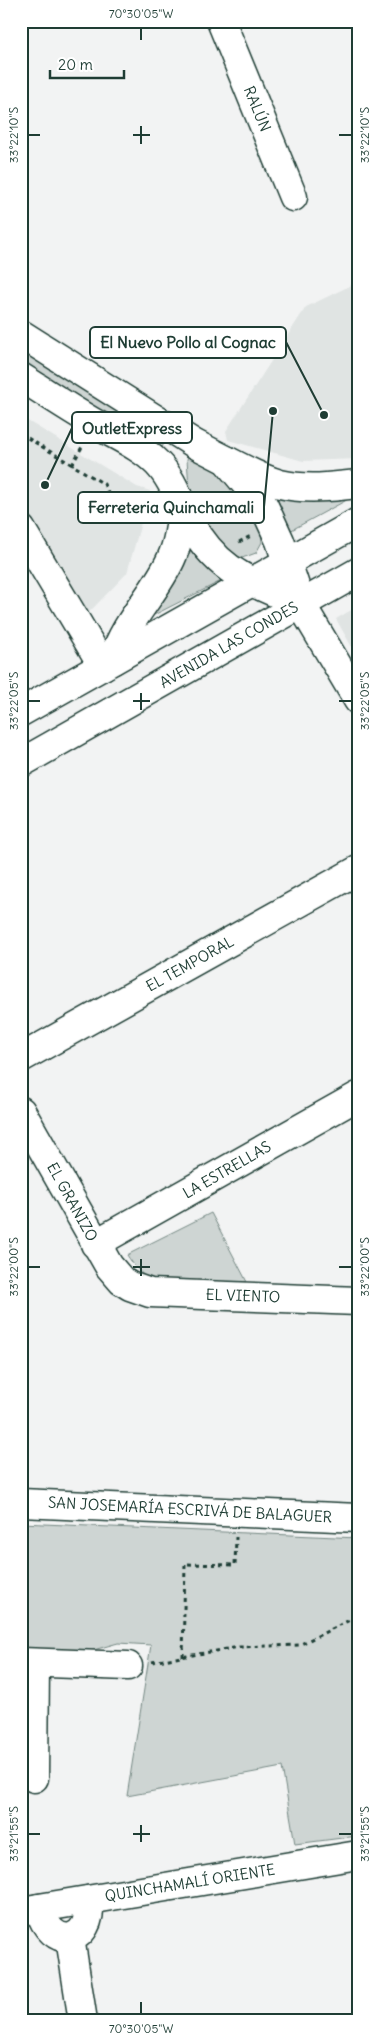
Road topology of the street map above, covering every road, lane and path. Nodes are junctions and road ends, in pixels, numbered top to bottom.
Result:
1 (221, 21) edge
2 (293, 197) dead end
3 (21, 334) edge
4 (21, 377) edge
5 (21, 434) edge
6 (195, 444) junction
7 (226, 460) junction
8 (358, 484) edge
9 (177, 495) junction
10 (120, 521) dead end
11 (358, 522) edge
12 (273, 523) junction
13 (21, 529) edge
14 (214, 556) junction
15 (288, 562) junction
16 (358, 572) edge
17 (252, 582) junction
18 (301, 604) junction
19 (108, 663) junction
20 (358, 700) edge
21 (21, 712) edge
22 (21, 763) edge
23 (358, 870) edge
24 (21, 1058) edge
25 (358, 1096) edge
26 (21, 1111) edge
27 (95, 1244) junction
28 (130, 1286) joint
29 (358, 1301) edge
30 (22, 1501) edge
31 (236, 1512) junction
32 (358, 1518) edge
33 (358, 1616) edge
34 (183, 1657) junction
35 (28, 1662) edge
36 (128, 1666) joint
37 (34, 1778) dead end
38 (358, 1855) edge
39 (89, 1900) junction
40 (30, 1909) edge
41 (70, 1938) junction
42 (83, 2021) edge

1 - 2 street, RALÚN
3 - 6 street
4 - 9 street
5 - 10 path
6 - 7 street
6 - 9 street
7 - 8 street
7 - 12 street
9 - 14 street
9 - 19 street
11 - 15 street
12 - 14 path
12 - 15 street
13 - 19 street
14 - 17 street
15 - 17 street
15 - 18 street
16 - 18 street, AVENIDA LAS CONDES
17 - 18 street
17 - 19 street
18 - 20 street
18 - 22 street, AVENIDA LAS CONDES
19 - 21 street
23 - 24 street, EL TEMPORAL
25 - 27 street, LA ESTRELLAS
26 - 27 street, EL GRANIZO
27 - 28 street, EL GRANIZO
28 - 29 street, EL VIENTO
30 - 31 street, SAN JOSEMARÍA ESCRIVÁ DE BALAGUER
31 - 32 street, SAN JOSEMARÍA ESCRIVÁ DE BALAGUER
31 - 34 path
33 - 34 path
34 - 36 path
35 - 36 street
35 - 37 street
38 - 39 street, QUINCHAMALÍ ORIENTE
39 - 40 street, QUINCHAMALÍ ORIENTE
39 - 41 street
40 - 41 street
41 - 42 street

